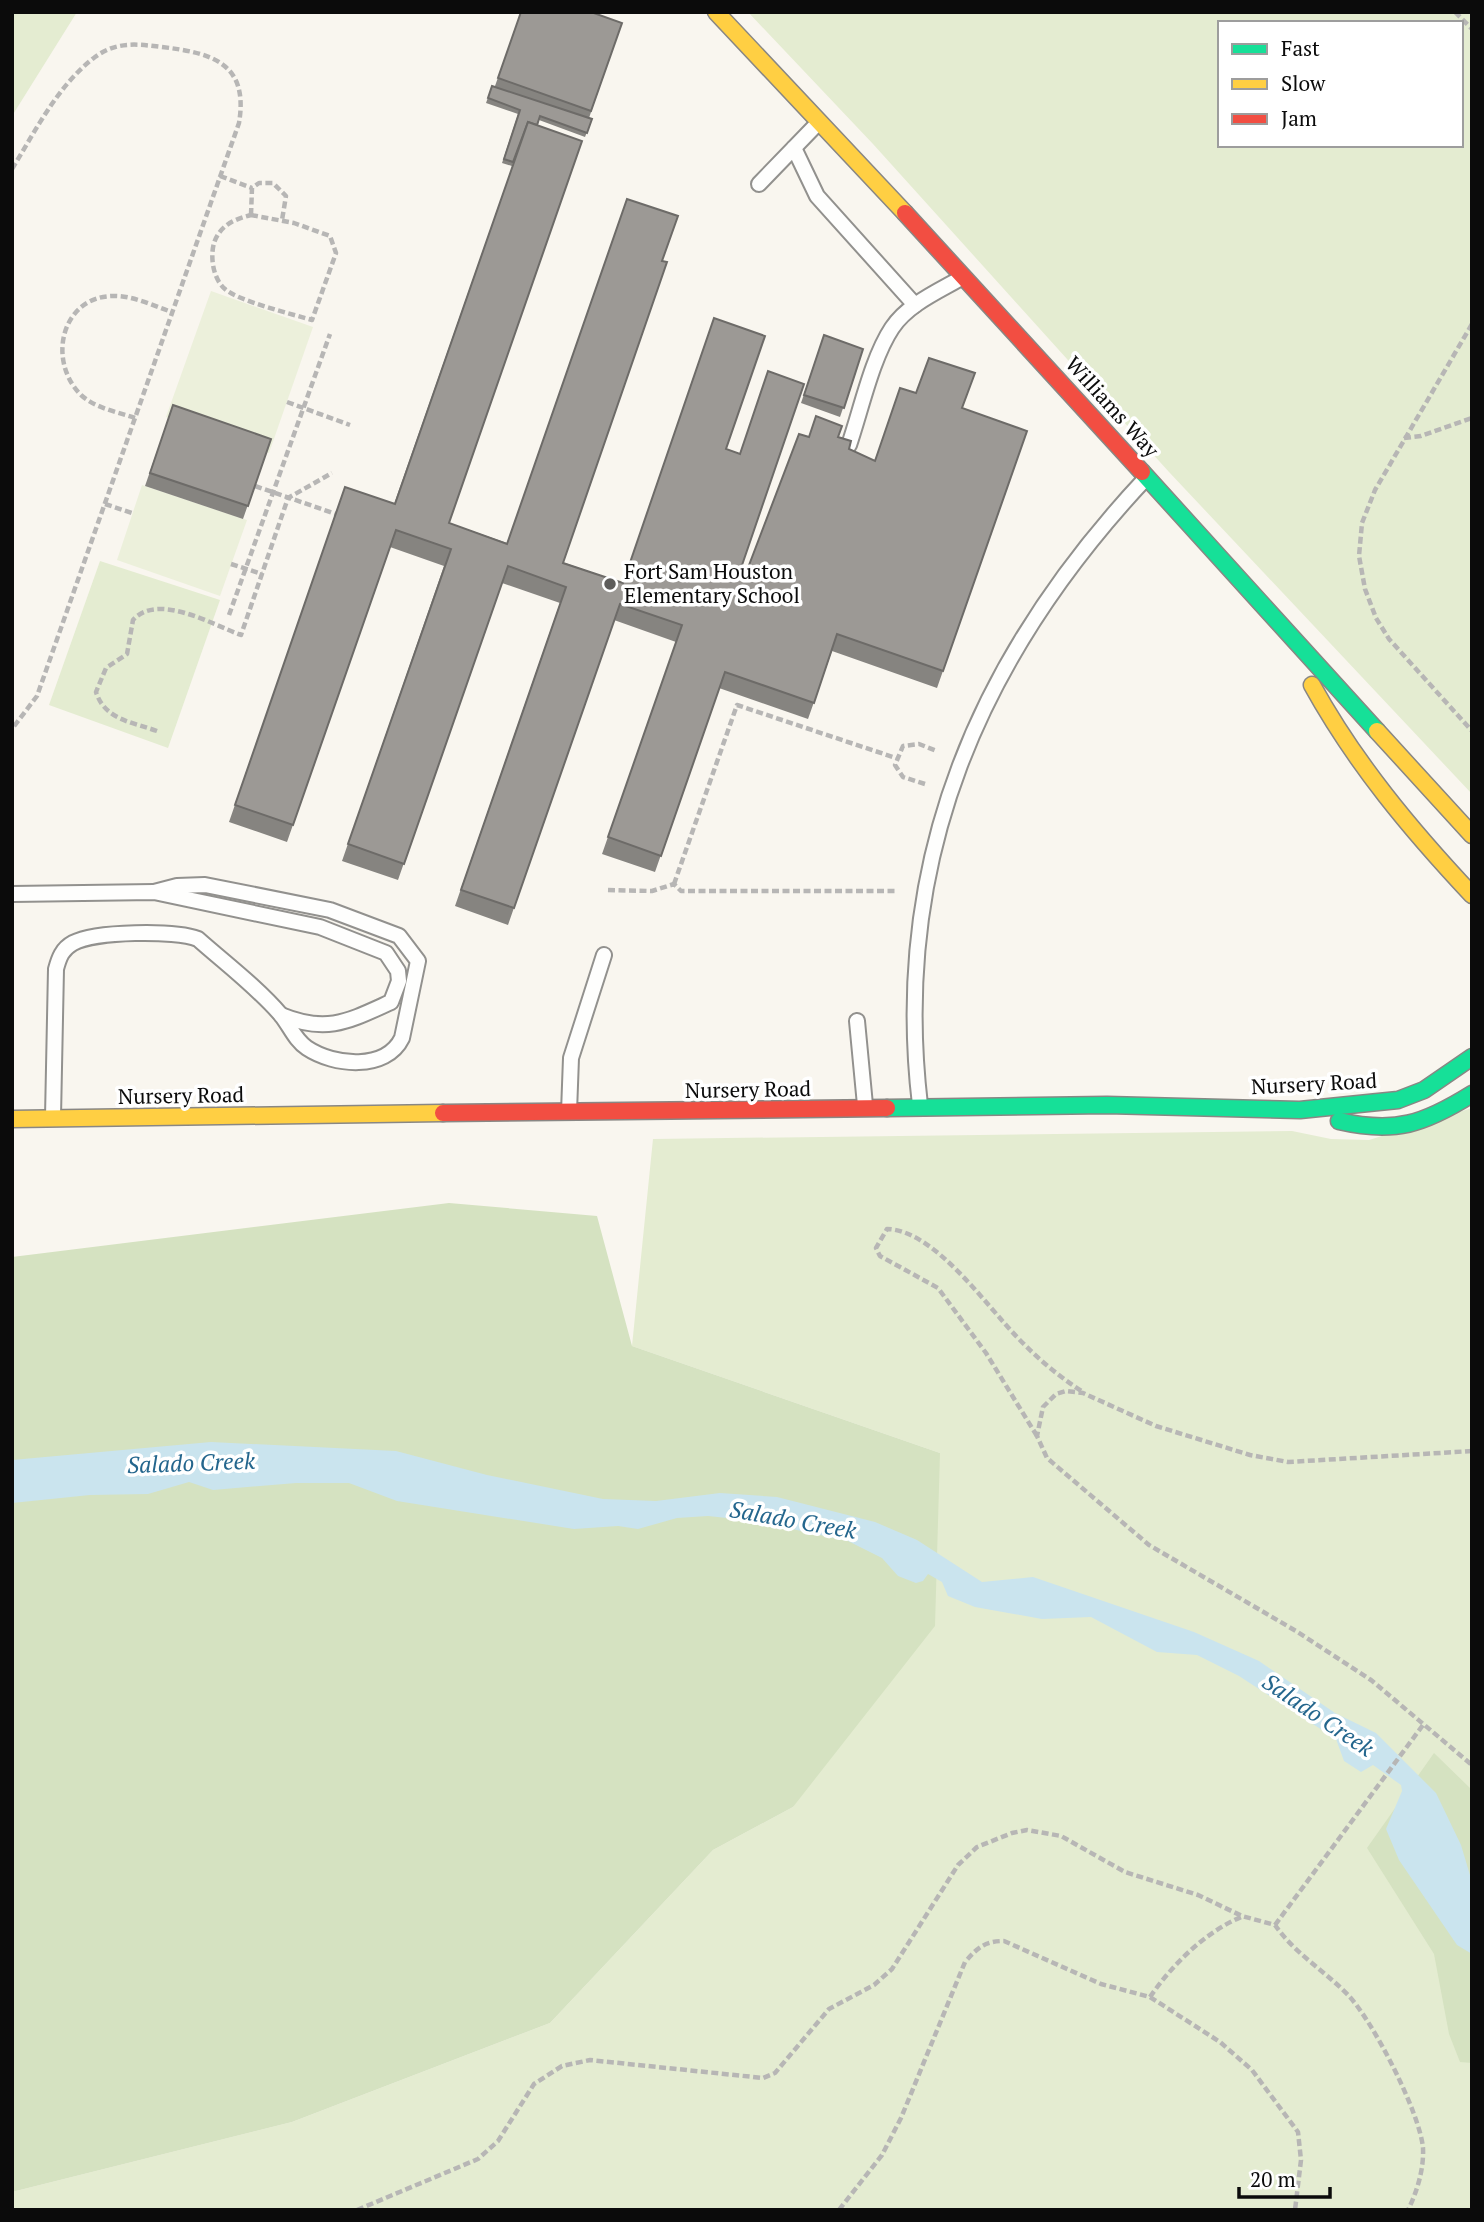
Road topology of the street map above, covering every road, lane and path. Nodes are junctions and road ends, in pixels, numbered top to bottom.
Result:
1 (716, 12) edge
2 (1455, 12) edge
3 (1472, 29) edge
4 (819, 122) junction
5 (794, 148) junction
6 (12, 169) edge
7 (220, 176) junction
8 (759, 184) dead end
9 (252, 188) junction
10 (251, 215) junction
11 (282, 220) junction
12 (964, 277) junction
13 (915, 305) junction
14 (172, 312) junction
15 (1472, 324) edge
16 (330, 334) dead end
17 (287, 402) dead end
18 (304, 408) junction
19 (135, 418) junction
20 (1472, 418) edge
21 (350, 425) dead end
22 (1404, 438) junction
23 (849, 445) edge
24 (332, 473) dead end
25 (1147, 477) junction
26 (255, 486) edge
27 (274, 492) junction
28 (288, 498) junction
29 (105, 504) junction
30 (132, 513) dead end
31 (335, 514) edge
32 (231, 564) dead end
33 (246, 568) junction
34 (262, 574) junction
35 (229, 615) dead end
36 (1283, 627) junction
37 (12, 729) edge
38 (157, 731) dead end
39 (1472, 731) edge
40 (937, 751) dead end
41 (895, 758) junction
42 (925, 784) dead end
43 (1472, 835) edge
44 (674, 884) junction
45 (608, 890) dead end
46 (898, 891) dead end
47 (154, 892) junction
48 (12, 894) edge
49 (1472, 895) edge
50 (604, 955) dead end
51 (281, 1015) junction
52 (857, 1021) dead end
53 (1472, 1057) edge
54 (1472, 1094) edge
55 (920, 1109) junction
56 (866, 1110) junction
57 (1300, 1110) junction
58 (569, 1113) junction
59 (12, 1119) edge
60 (53, 1119) junction
61 (1083, 1393) junction
62 (1037, 1436) junction
63 (1472, 1451) edge
64 (1423, 1726) junction
65 (1472, 1765) edge
66 (1242, 1916) junction
67 (1275, 1925) junction
68 (1150, 1997) junction
69 (357, 2210) edge
70 (839, 2210) edge
71 (1295, 2210) edge
72 (1408, 2210) edge

1 - 4 street, Williams Way
2 - 3 path
4 - 5 lane
4 - 12 street, Williams Way
5 - 8 lane
5 - 13 lane
6 - 7 path
7 - 9 path
7 - 14 path
9 - 10 path
9 - 11 path
10 - 11 path
10 - 11 path
12 - 13 lane
12 - 25 street, Williams Way
13 - 23 lane
14 - 19 path
14 - 19 path
15 - 22 path
16 - 18 path
17 - 18 path
18 - 21 path
18 - 27 path
19 - 29 path
20 - 22 path
22 - 39 path
24 - 28 path
25 - 36 street, Williams Way
25 - 55 lane
26 - 27 path
27 - 28 path
27 - 33 path
28 - 31 path
28 - 34 path
29 - 30 path
29 - 37 path
32 - 33 path
33 - 34 path
33 - 35 path
34 - 38 path
36 - 43 street, Williams Way
36 - 49 street
40 - 41 path
41 - 42 path
41 - 44 path
44 - 45 path
44 - 46 path
47 - 48 lane
47 - 51 lane
47 - 51 lane
50 - 58 lane
51 - 60 lane
52 - 56 lane
53 - 57 street, Nursery Road
54 - 57 street
55 - 56 street, Nursery Road
55 - 57 street, Nursery Road
56 - 58 street, Nursery Road
58 - 60 street, Nursery Road
59 - 60 street, Nursery Road
61 - 62 path
61 - 62 path
61 - 63 path
62 - 64 path
64 - 65 path
64 - 67 path
66 - 67 path
66 - 68 path
66 - 69 path
67 - 72 path
68 - 70 path
68 - 71 path

